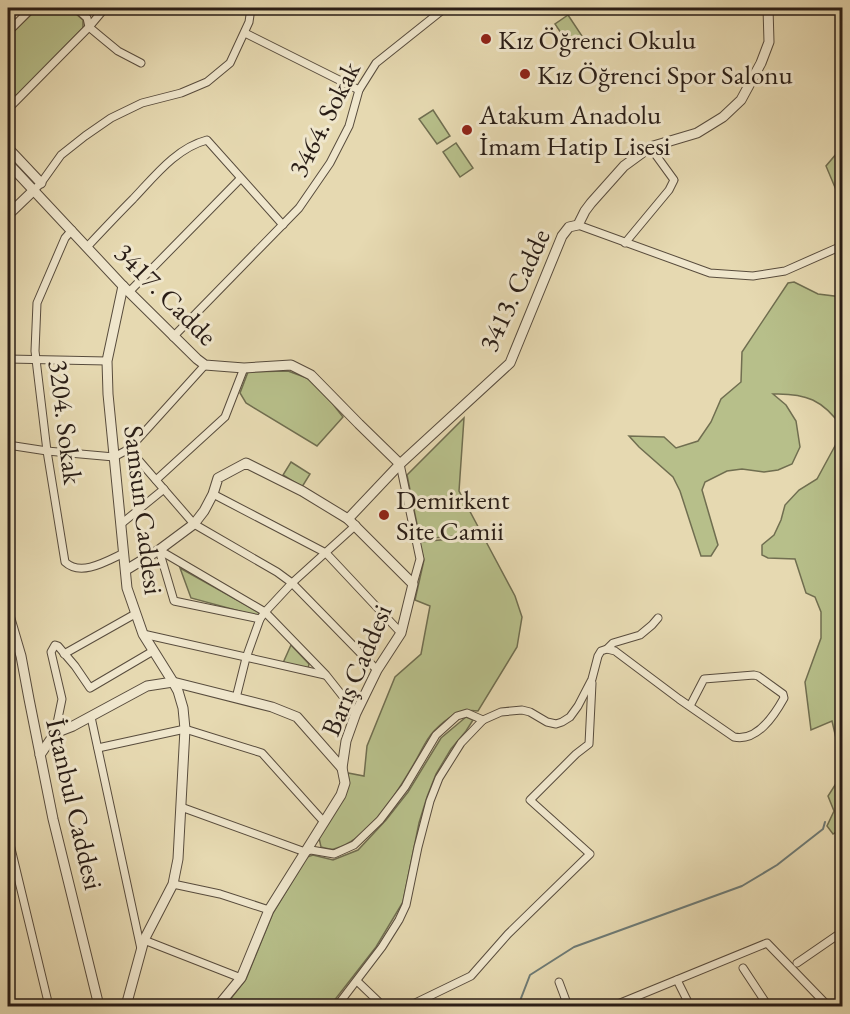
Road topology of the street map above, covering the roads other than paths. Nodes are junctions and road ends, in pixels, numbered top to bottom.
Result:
1 (32, 8) edge
2 (76, 8) edge
3 (105, 8) edge
4 (251, 8) edge
5 (445, 8) edge
6 (768, 8) edge
7 (89, 27) junction
8 (8, 32) edge
9 (245, 33) junction
10 (141, 63) dead end
11 (359, 90) junction
12 (8, 109) edge
13 (650, 147) junction
14 (8, 148) edge
15 (8, 163) edge
16 (240, 179) junction
17 (41, 183) junction
18 (33, 191) junction
19 (8, 215) edge
20 (283, 225) junction
21 (578, 225) junction
22 (72, 230) junction
23 (625, 243) junction
24 (87, 246) junction
25 (837, 248) dead end
26 (126, 289) junction
27 (173, 337) junction
28 (8, 359) edge
29 (36, 360) junction
30 (107, 362) junction
31 (205, 365) junction
32 (244, 368) junction
33 (8, 445) edge
34 (129, 449) junction
35 (47, 451) junction
36 (114, 457) junction
37 (400, 464) junction
38 (156, 480) junction
39 (164, 489) junction
40 (213, 494) junction
41 (352, 522) junction
42 (121, 524) junction
43 (194, 524) junction
44 (159, 550) junction
45 (124, 553) junction
46 (326, 553) junction
47 (126, 570) junction
48 (292, 583) junction
49 (413, 584) junction
50 (8, 612) edge
51 (266, 612) junction
52 (135, 614) junction
53 (658, 618) dead end
54 (260, 620) junction
55 (401, 633) junction
56 (143, 634) junction
57 (606, 649) junction
58 (153, 651) junction
59 (64, 654) junction
60 (246, 658) junction
61 (377, 670) junction
62 (326, 675) junction
63 (592, 679) junction
64 (173, 681) junction
65 (236, 698) junction
66 (690, 706) junction
67 (356, 713) junction
68 (91, 717) junction
69 (483, 720) junction
70 (185, 729) junction
71 (55, 733) junction
72 (98, 748) junction
73 (40, 755) junction
74 (342, 768) junction
75 (181, 807) junction
76 (324, 822) junction
77 (8, 836) edge
78 (315, 837) junction
79 (318, 851) junction
80 (305, 852) junction
81 (173, 884) junction
82 (268, 910) junction
83 (843, 932) edge
84 (143, 944) junction
85 (797, 963) dead end
86 (743, 968) dead end
87 (241, 978) junction
88 (677, 980) junction
89 (357, 981) junction
90 (560, 982) dead end
91 (49, 1006) edge
92 (99, 1006) edge
93 (126, 1006) edge
94 (218, 1006) edge
95 (337, 1006) edge
96 (383, 1006) edge
97 (409, 1006) edge
98 (568, 1006) edge
99 (613, 1006) edge
100 (690, 1006) edge
101 (768, 1006) edge
102 (828, 1006) edge

1 - 8 street
2 - 7 street
3 - 7 street
4 - 9 street
5 - 11 street, 3464. Sokak
6 - 13 street, 3413. Cadde
7 - 10 street
7 - 12 street
9 - 11 street
9 - 17 street
11 - 20 street, 3464. Sokak
13 - 21 street, 3413. Cadde
13 - 23 street
14 - 17 street
15 - 18 street, 3417. Cadde
16 - 20 street
16 - 24 street
16 - 26 street
17 - 18 street
18 - 19 street
18 - 22 street, 3417. Cadde
20 - 27 street, 3464. Sokak
21 - 23 street
21 - 37 street, 3413. Cadde
22 - 24 street, 3417. Cadde
22 - 29 street, 3204. Sokak
23 - 25 street
24 - 26 street, 3417. Cadde
26 - 27 street, 3417. Cadde
26 - 30 street, Samsun Caddesi
27 - 31 street, 3417. Cadde
28 - 29 street
29 - 30 street
29 - 35 street, 3204. Sokak
30 - 36 street, Samsun Caddesi
31 - 32 street, 3417. Cadde
31 - 34 street
32 - 37 street, 3417. Cadde
32 - 38 street
33 - 35 street
34 - 36 street
34 - 38 street
35 - 36 street
35 - 45 street, 3204. Sokak
36 - 42 street, Samsun Caddesi
37 - 41 street, 3413. Cadde
37 - 49 street
38 - 39 street
39 - 42 street
39 - 43 street
40 - 41 street, Barış Caddesi
40 - 43 street, Barış Caddesi
40 - 46 street
41 - 46 street
41 - 49 street, Barış Caddesi
42 - 45 street, Samsun Caddesi
43 - 44 street, Barış Caddesi
43 - 48 street
44 - 47 street, Barış Caddesi
44 - 51 street
44 - 54 street
45 - 47 street, Samsun Caddesi
46 - 48 street
46 - 55 street
47 - 52 street, Samsun Caddesi
48 - 51 street
48 - 61 street
49 - 55 street, Barış Caddesi
50 - 73 street, İstanbul Caddesi
51 - 54 street
51 - 62 street
52 - 56 street, Samsun Caddesi
52 - 59 street
53 - 57 street
54 - 60 street
55 - 61 street, Barış Caddesi
56 - 58 street, Samsun Caddesi
56 - 60 street
57 - 63 street
57 - 66 street
58 - 59 street
58 - 64 street, Samsun Caddesi
59 - 71 street
60 - 62 street
60 - 65 street
61 - 67 street, Barış Caddesi
62 - 67 street
63 - 69 street
63 - 97 street
64 - 65 street
64 - 68 street
64 - 70 street, Samsun Caddesi
65 - 74 street
66 - 66 street
67 - 74 street, Barış Caddesi
68 - 71 street
68 - 72 street
69 - 79 street
69 - 89 street
70 - 72 street
70 - 75 street, Samsun Caddesi
70 - 76 street
71 - 73 street
72 - 84 street
73 - 92 street, İstanbul Caddesi
74 - 76 street, Barış Caddesi
75 - 80 street
75 - 81 street, Samsun Caddesi
76 - 78 street, Barış Caddesi
77 - 91 street
78 - 79 street
78 - 80 street, Barış Caddesi
79 - 80 street
80 - 82 street, Barış Caddesi
81 - 82 street
81 - 84 street, Samsun Caddesi
82 - 87 street, Barış Caddesi
83 - 85 street
84 - 87 street
84 - 93 street, Samsun Caddesi
86 - 101 street
87 - 94 street, Barış Caddesi
88 - 99 street
88 - 100 street
88 - 102 street
89 - 95 street
89 - 96 street
90 - 98 street

